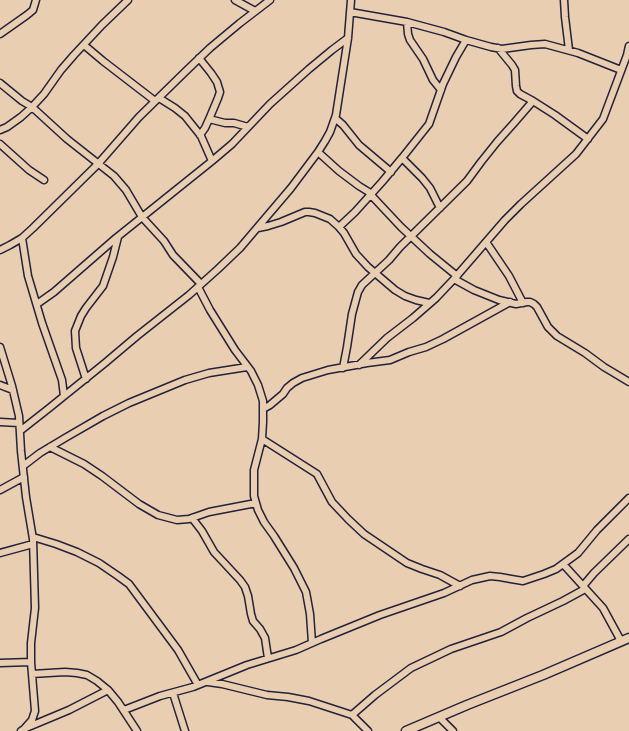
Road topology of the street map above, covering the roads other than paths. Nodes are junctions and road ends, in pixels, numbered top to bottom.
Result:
1 (36, 0) edge
2 (128, 0) edge
3 (235, 0) edge
4 (270, 0) edge
5 (351, 0) edge
6 (564, 0) edge
7 (255, 11) junction
8 (350, 12) junction
9 (407, 22) junction
10 (0, 34) edge
11 (348, 38) junction
12 (466, 40) junction
13 (84, 44) junction
14 (629, 46) edge
15 (498, 48) junction
16 (569, 50) junction
17 (200, 58) junction
18 (625, 67) edge
19 (0, 83) edge
20 (441, 90) junction
21 (157, 100) junction
22 (533, 101) junction
23 (32, 107) junction
24 (335, 118) junction
25 (209, 119) junction
26 (248, 127) junction
27 (0, 130) edge
28 (200, 135) junction
29 (588, 139) junction
30 (0, 144) edge
31 (318, 152) junction
32 (402, 158) junction
33 (212, 160) junction
34 (98, 164) junction
35 (391, 172) junction
36 (44, 180) dead end
37 (371, 195) junction
38 (440, 208) junction
39 (142, 217) junction
40 (339, 227) junction
41 (258, 228) junction
42 (411, 236) junction
43 (118, 237) junction
44 (22, 238) junction
45 (486, 242) junction
46 (0, 250) edge
47 (375, 273) junction
48 (455, 278) junction
49 (200, 285) junction
50 (510, 302) junction
51 (429, 303) junction
52 (523, 303) junction
53 (37, 304) junction
54 (0, 347) edge
55 (359, 365) junction
56 (247, 367) junction
57 (343, 368) junction
58 (86, 379) junction
59 (629, 382) edge
60 (0, 384) edge
61 (13, 390) junction
62 (64, 396) junction
63 (263, 408) junction
64 (0, 422) edge
65 (19, 422) junction
66 (20, 431) junction
67 (262, 439) junction
68 (50, 447) junction
69 (23, 466) junction
70 (24, 477) junction
71 (0, 490) edge
72 (629, 498) edge
73 (256, 503) junction
74 (192, 518) junction
75 (629, 539) edge
76 (33, 540) junction
77 (0, 553) edge
78 (563, 564) junction
79 (460, 586) junction
80 (584, 587) junction
81 (625, 639) edge
82 (312, 643) junction
83 (268, 658) junction
84 (31, 662) junction
85 (0, 663) edge
86 (32, 674) junction
87 (207, 682) junction
88 (198, 685) junction
89 (108, 690) junction
90 (172, 692) junction
91 (124, 710) junction
92 (352, 715) junction
93 (439, 717) junction
94 (23, 729) edge
95 (137, 731) edge
96 (185, 731) edge
97 (368, 731) edge
98 (406, 731) edge
99 (453, 731) edge

1 - 10 street
2 - 13 street
3 - 7 street
4 - 7 street
5 - 8 street
6 - 16 street
7 - 17 street
8 - 9 street
8 - 11 street
9 - 12 street
9 - 20 street
11 - 24 street
11 - 26 street
12 - 15 street
12 - 20 street
13 - 21 street
13 - 23 street
14 - 18 street
15 - 16 street
15 - 22 street
16 - 18 street
17 - 21 street
17 - 25 street
18 - 29 street
19 - 23 street
20 - 32 street
21 - 28 street
21 - 34 street
22 - 29 street
22 - 38 street
23 - 27 street
23 - 34 street
24 - 31 street
24 - 35 street
25 - 26 street
25 - 28 street
26 - 33 street
28 - 33 street
29 - 45 street
30 - 36 street
31 - 37 street
31 - 41 street
32 - 35 street
32 - 38 street
33 - 39 street
34 - 39 street
34 - 44 street
35 - 37 street
37 - 40 street
37 - 42 street
38 - 42 street
39 - 43 street
39 - 49 street
40 - 41 street
40 - 47 street
41 - 49 street
42 - 47 street
42 - 48 street
43 - 53 street
43 - 58 street
44 - 46 street
44 - 53 street
45 - 48 street
45 - 52 street
47 - 51 street
47 - 57 street
48 - 50 street
48 - 51 street
49 - 56 street
49 - 58 street
50 - 52 street
50 - 55 street
51 - 55 street
52 - 59 street
53 - 62 street
54 - 61 street
55 - 57 street
56 - 63 street
56 - 68 street
57 - 63 street
58 - 62 street
60 - 61 street
61 - 65 street
62 - 66 street
63 - 67 street
64 - 65 street
65 - 66 street
66 - 69 street
67 - 73 street
67 - 79 street
68 - 69 street
68 - 74 street
69 - 70 street
70 - 71 street
70 - 76 street
72 - 78 street
73 - 74 street
73 - 82 street
74 - 83 street
75 - 80 street
76 - 77 street
76 - 84 street
76 - 88 street
78 - 79 street
78 - 80 street
79 - 82 street
80 - 81 street
80 - 92 street
81 - 93 street
82 - 83 street
83 - 87 street
84 - 85 street
84 - 86 street
86 - 89 street
86 - 94 street
87 - 88 street
87 - 92 street
88 - 90 street
89 - 91 street
89 - 94 street
90 - 91 street
90 - 96 street
91 - 95 street
92 - 97 street
93 - 98 street
93 - 99 street

